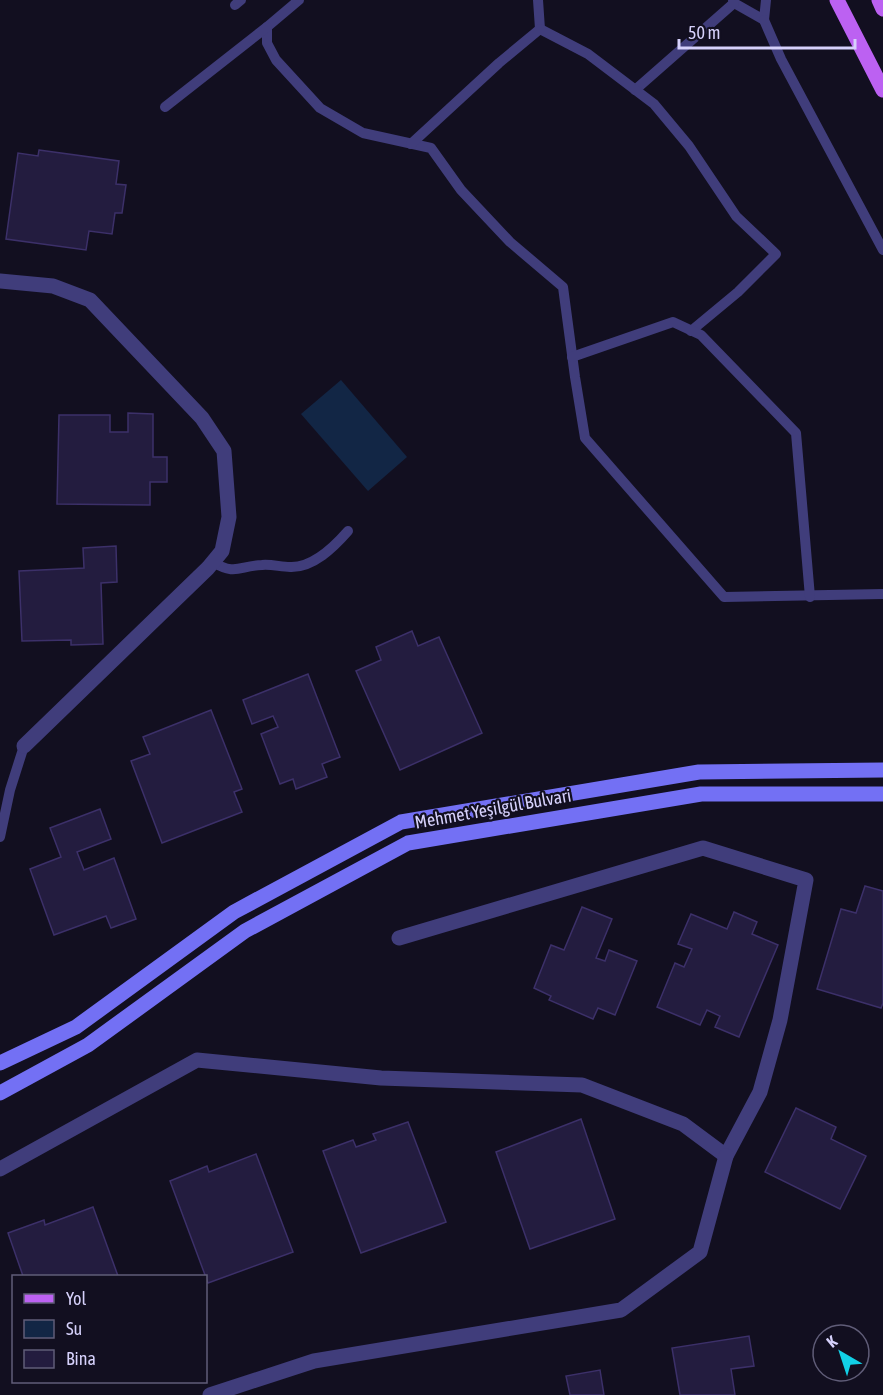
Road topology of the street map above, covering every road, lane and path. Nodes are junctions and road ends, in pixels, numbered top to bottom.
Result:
1 (298, 0) edge
2 (538, 0) edge
3 (766, 0) edge
4 (837, 0) edge
5 (879, 0) edge
6 (734, 1) edge
7 (883, 9) edge
8 (764, 20) junction
9 (267, 27) junction
10 (540, 29) junction
11 (635, 90) junction
12 (883, 90) edge
13 (165, 107) dead end
14 (411, 144) junction
15 (883, 250) edge
16 (0, 281) edge
17 (691, 331) junction
18 (572, 357) junction
19 (348, 531) dead end
20 (212, 562) junction
21 (883, 594) edge
22 (810, 597) junction
23 (24, 746) joint
24 (883, 770) edge
25 (883, 794) edge
26 (0, 837) edge
27 (399, 939) dead end
28 (0, 1063) edge
29 (0, 1093) edge
30 (726, 1156) junction
31 (0, 1169) edge
32 (210, 1395) edge

1 - 9 lane
2 - 10 lane
3 - 8 lane
4 - 12 main road
5 - 7 main road
6 - 8 lane
6 - 11 lane
8 - 15 lane
9 - 13 lane
9 - 14 lane
10 - 11 lane
10 - 14 lane
11 - 17 lane
14 - 18 lane
16 - 20 street
17 - 18 lane
17 - 22 lane
18 - 22 lane
19 - 20 lane
20 - 23 street
21 - 22 lane
23 - 26 lane
24 - 28 main road, Mehmet Yeşilgül Bulvari
25 - 29 main road, Mehmet Yeşilgül Bulvari
27 - 30 street
30 - 31 street
30 - 32 street

